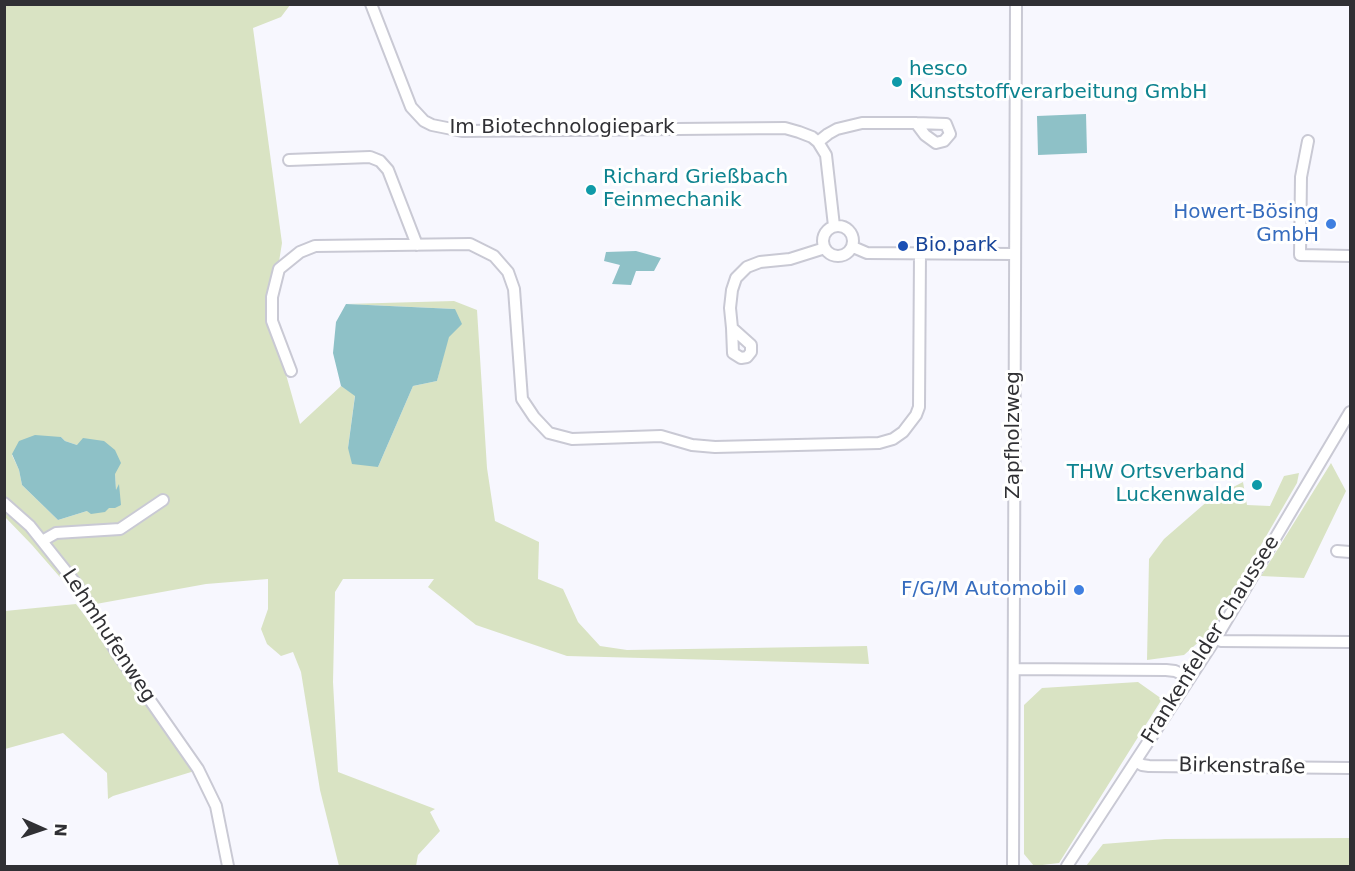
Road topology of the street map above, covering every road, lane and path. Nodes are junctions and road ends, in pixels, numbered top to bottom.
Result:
1 (1016, 4) edge
2 (376, 7) edge
3 (916, 123) junction
4 (1308, 141) dead end
5 (818, 142) junction
6 (289, 160) dead end
7 (834, 226) junction
8 (417, 245) junction
9 (853, 246) junction
10 (825, 248) junction
11 (920, 253) junction
12 (1014, 254) junction
13 (1350, 256) edge
14 (732, 328) dead end
15 (291, 371) dead end
16 (1350, 412) edge
17 (163, 500) dead end
18 (4, 503) edge
19 (42, 541) junction
20 (1337, 551) dead end
21 (1350, 552) edge
22 (1215, 638) junction
23 (1350, 642) edge
24 (1014, 669) junction
25 (1190, 678) junction
26 (1136, 761) junction
27 (1350, 768) edge
28 (228, 867) edge
29 (1013, 867) edge
30 (1067, 867) edge

1 - 12 street, Zapfholzweg
2 - 5 street, Im Biotechnologiepark
3 - 3 street
3 - 5 street
4 - 13 street
5 - 7 street
6 - 8 street
7 - 9 street
7 - 10 street
8 - 11 street
8 - 15 street
9 - 10 street
9 - 11 street
10 - 14 street
11 - 12 street
12 - 24 street, Zapfholzweg
16 - 22 street, Frankenfelder Chaussee
17 - 19 street
18 - 19 street, Lehmhufenweg
19 - 28 street, Lehmhufenweg
20 - 21 street
22 - 23 street
22 - 25 street, Frankenfelder Chaussee
24 - 25 street
24 - 29 street, Zapfholzweg
25 - 26 street, Frankenfelder Chaussee
26 - 27 street, Birkenstraße
26 - 30 street, Frankenfelder Chaussee

